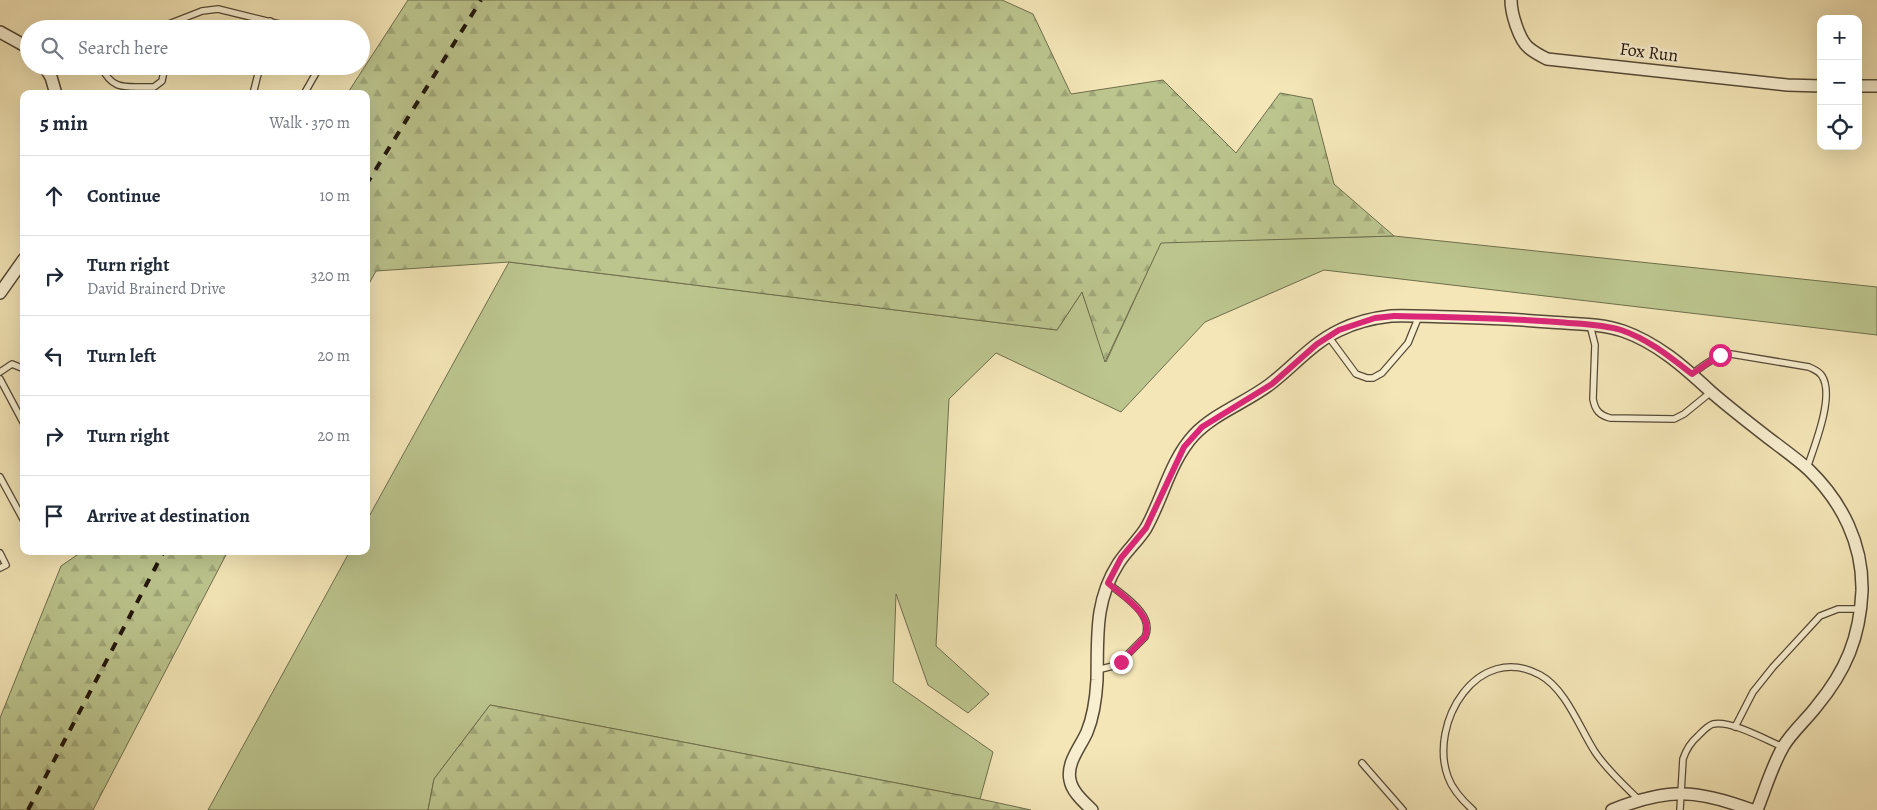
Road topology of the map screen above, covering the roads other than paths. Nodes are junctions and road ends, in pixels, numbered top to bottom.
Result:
1 (1511, 0) edge
2 (185, 20) edge
3 (266, 20) edge
4 (0, 32) edge
5 (20, 43) edge
6 (51, 75) edge
7 (105, 75) edge
8 (163, 75) edge
9 (258, 75) edge
10 (315, 75) edge
11 (1817, 86) edge
12 (1862, 86) edge
13 (1877, 86) edge
14 (55, 90) edge
15 (254, 90) edge
16 (306, 90) edge
17 (20, 265) edge
18 (0, 293) edge
19 (1419, 316) junction
20 (1590, 325) junction
21 (1328, 336) junction
22 (20, 367) edge
23 (0, 372) edge
24 (1692, 374) junction
25 (0, 379) edge
26 (1711, 392) junction
27 (20, 416) edge
28 (1807, 468) junction
29 (0, 476) edge
30 (20, 514) edge
31 (0, 553) edge
32 (0, 568) edge
33 (1108, 583) junction
34 (1861, 609) junction
35 (1097, 670) junction
36 (1736, 727) junction
37 (1783, 747) junction
38 (1362, 763) dead end
39 (1681, 793) junction
40 (1639, 800) junction
41 (1092, 810) edge
42 (1403, 810) edge
43 (1473, 810) edge
44 (1612, 810) edge
45 (1680, 810) edge
46 (1752, 810) edge
47 (1757, 810) edge

1 - 11 street, Fox Run
2 - 3 lane
4 - 5 street
6 - 14 street
7 - 8 lane
9 - 15 lane
10 - 16 lane
12 - 13 street
17 - 18 street
19 - 20 street
19 - 21 street
19 - 21 lane
20 - 24 street
20 - 26 lane
21 - 33 street
22 - 23 lane
24 - 26 street
24 - 28 lane
25 - 27 lane
26 - 28 street
28 - 34 street
29 - 30 lane
31 - 32 lane
33 - 35 street
33 - 35 lane
34 - 36 lane
34 - 37 street
35 - 41 street
36 - 37 lane
36 - 39 lane
37 - 47 street
38 - 42 lane
39 - 40 street
39 - 45 lane
39 - 46 street
40 - 43 lane
40 - 44 street

